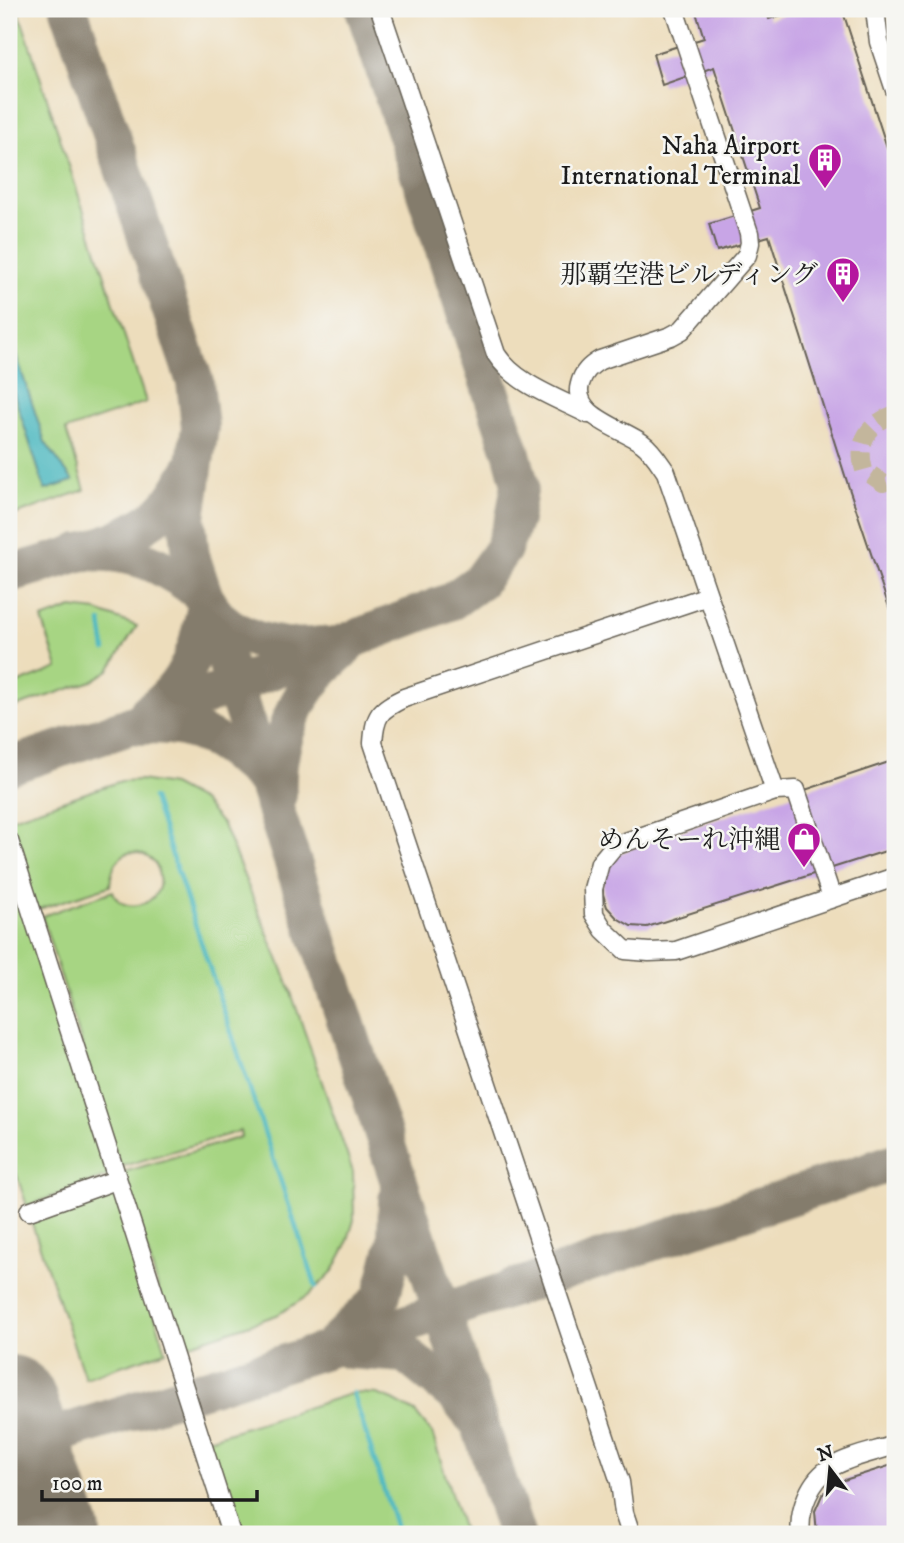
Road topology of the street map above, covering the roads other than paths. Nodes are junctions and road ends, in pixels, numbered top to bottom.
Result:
1 (380, 9) edge
2 (674, 9) edge
3 (876, 9) edge
4 (895, 66) edge
5 (895, 90) edge
6 (591, 415) junction
7 (708, 596) junction
8 (775, 791) junction
9 (9, 841) edge
10 (895, 877) edge
11 (832, 898) junction
12 (116, 1180) junction
13 (29, 1211) dead end
14 (895, 1445) edge
15 (231, 1534) edge
16 (631, 1534) edge
17 (801, 1534) edge

1 - 6 street
2 - 6 street
3 - 4 street
3 - 5 street
6 - 7 street
7 - 8 street
7 - 16 street
8 - 11 street
8 - 11 street
9 - 12 street
10 - 11 street
12 - 13 street
12 - 15 street
14 - 17 street

